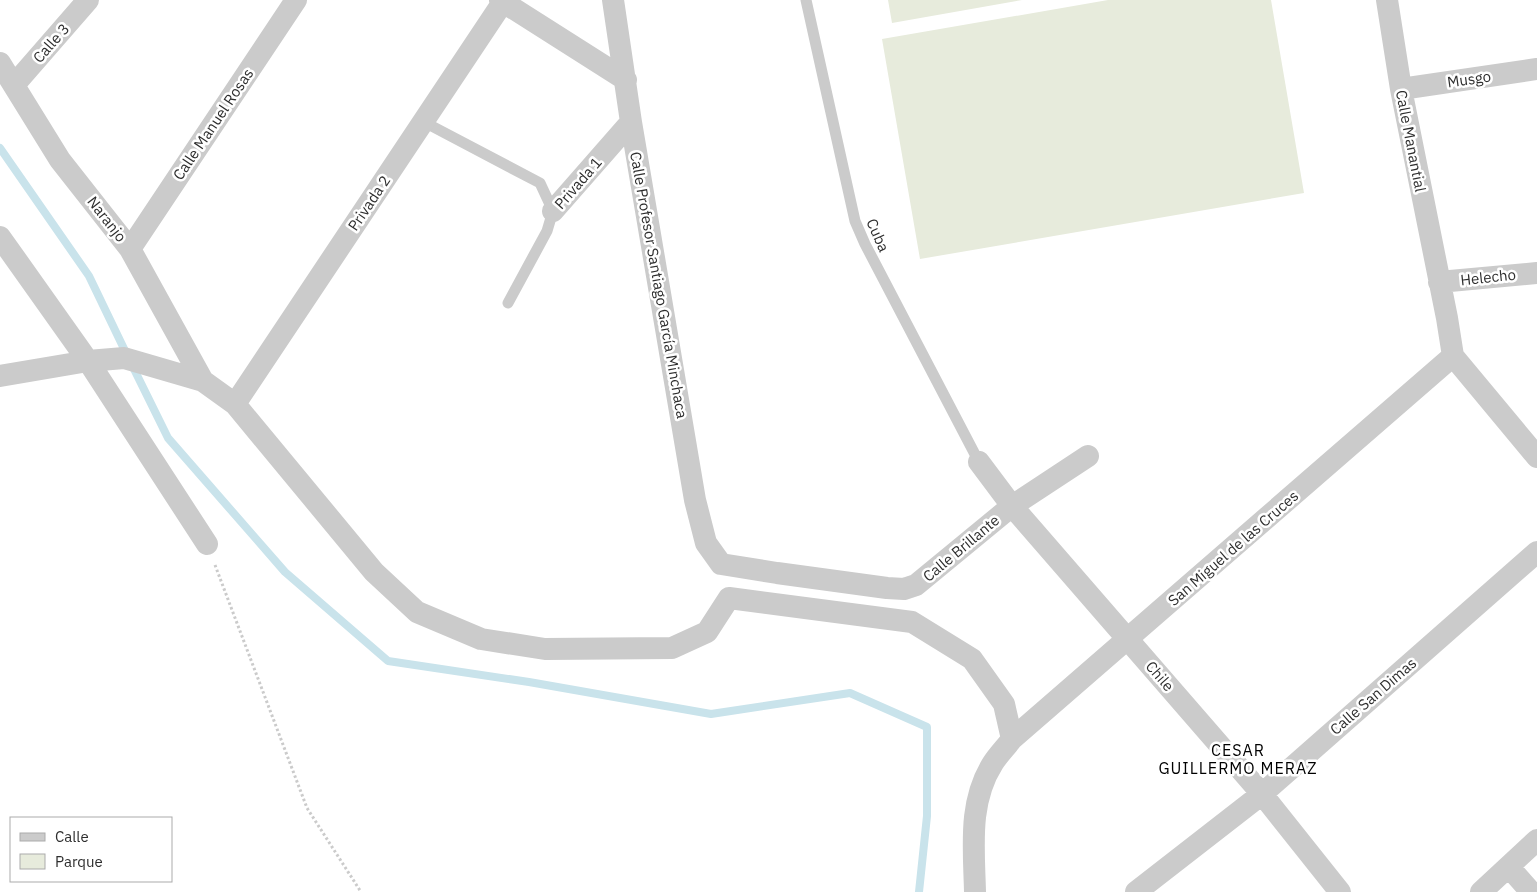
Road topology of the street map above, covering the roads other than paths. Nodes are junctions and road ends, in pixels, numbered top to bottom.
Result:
1 (88, 0) edge
2 (296, 0) edge
3 (613, 0) edge
4 (806, 0) edge
5 (1386, 0) edge
6 (502, 1) edge
7 (0, 63) edge
8 (1537, 69) edge
9 (626, 80) junction
10 (14, 85) junction
11 (1401, 89) junction
12 (424, 122) junction
13 (631, 122) junction
14 (553, 211) junction
15 (0, 238) edge
16 (130, 249) junction
17 (1537, 272) edge
18 (1440, 282) junction
19 (508, 303) dead end
20 (1453, 356) junction
21 (88, 360) junction
22 (0, 376) edge
23 (203, 380) junction
24 (234, 404) junction
25 (1088, 456) dead end
26 (1537, 457) edge
27 (979, 462) joint
28 (1012, 506) junction
29 (207, 544) road end
30 (1537, 552) edge
31 (721, 564) junction
32 (728, 598) junction
33 (1129, 639) junction
34 (1012, 739) junction
35 (1262, 794) junction
36 (1537, 840) edge
37 (1509, 867) junction
38 (975, 892) edge
39 (1136, 892) edge
40 (1340, 892) edge
41 (1481, 892) edge
42 (1531, 892) edge

1 - 10 street, Calle 3
2 - 16 street, Calle Manuel Rosas
3 - 9 street, Calle Profesor Santiago García Minchaca
4 - 27 lane, Cuba
5 - 11 street, Calle Manantial
6 - 9 street
6 - 12 street, Privada 2
7 - 10 street, Naranjo
8 - 11 street, Musgo
9 - 13 street, Calle Profesor Santiago García Minchaca
10 - 16 street, Naranjo
11 - 18 street, Calle Manantial
12 - 14 lane
12 - 24 street, Privada 2
13 - 14 street, Privada 1
13 - 31 street, Calle Profesor Santiago García Minchaca
14 - 19 lane, Privada 1
15 - 21 street
16 - 23 street, Naranjo
17 - 18 street, Helecho
18 - 20 street, Calle Manantial
20 - 26 street
20 - 33 street, San Miguel de las Cruces
21 - 22 street
21 - 23 street
21 - 29 street
23 - 24 street
24 - 32 street
25 - 28 street, Calle Brillante
27 - 28 street, Chile
28 - 31 street, Calle Brillante
28 - 33 street, Chile
30 - 35 street, Calle San Dimas
31 - 32 street
32 - 34 street
33 - 34 street, San Miguel de las Cruces
33 - 35 street, Chile
34 - 38 street, San Miguel de las Cruces
35 - 39 street, Calle San Dimas
35 - 40 street, Chile
36 - 37 street
37 - 41 street
37 - 42 street

